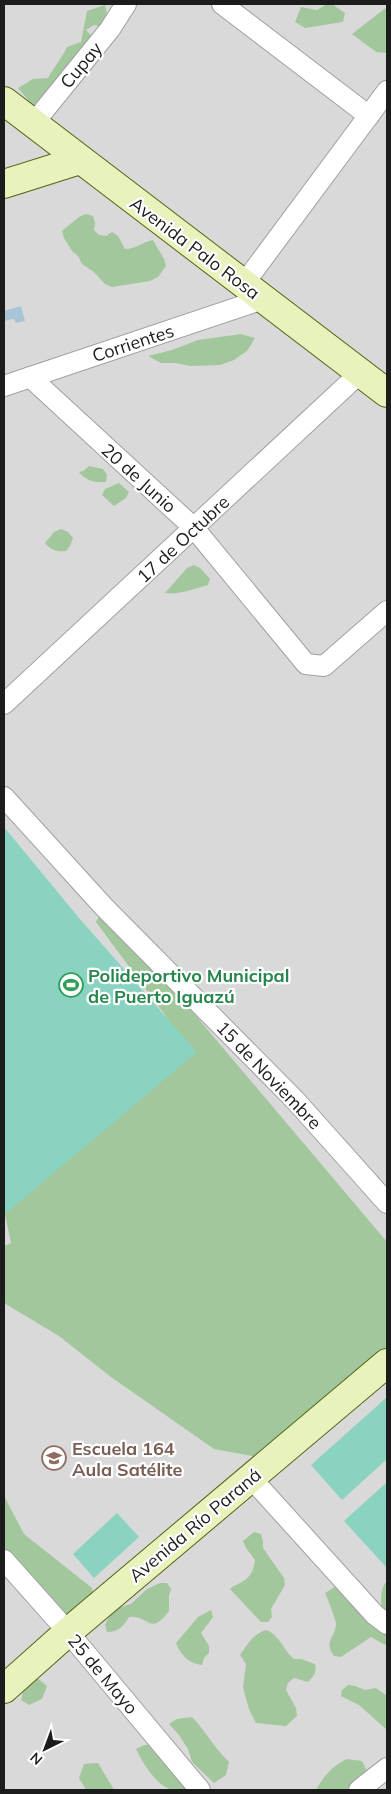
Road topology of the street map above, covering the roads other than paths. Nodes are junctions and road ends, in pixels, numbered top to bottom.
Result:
1 (126, 4) edge
2 (222, 4) edge
3 (387, 91) edge
4 (4, 101) edge
5 (369, 116) junction
6 (33, 124) junction
7 (80, 160) junction
8 (4, 184) edge
9 (253, 292) junction
10 (360, 373) junction
11 (30, 377) junction
12 (4, 386) edge
13 (386, 390) edge
14 (194, 528) junction
15 (387, 611) edge
16 (4, 704) edge
17 (4, 797) edge
18 (387, 1203) edge
19 (387, 1364) edge
20 (251, 1478) junction
21 (4, 1560) edge
22 (387, 1624) edge
23 (68, 1632) junction
24 (4, 1689) edge
25 (387, 1768) edge
26 (200, 1790) edge
27 (359, 1790) edge

1 - 6 street, Cupay
2 - 5 street
3 - 5 street
4 - 6 main road, Avenida Palo Rosa
5 - 9 street
6 - 7 main road, Avenida Palo Rosa
7 - 8 main road
7 - 9 main road, Avenida Palo Rosa
9 - 10 main road, Avenida Palo Rosa
9 - 11 street, Corrientes
10 - 13 main road, Avenida Palo Rosa
10 - 14 street, 17 de Octubre
11 - 12 street, Corrientes
11 - 14 street, 20 de Junio
14 - 15 street, 20 de Junio
14 - 16 street, 17 de Octubre
17 - 18 street, 15 de Noviembre
19 - 20 main road, Avenida Río Paraná
20 - 22 street
20 - 23 main road, Avenida Río Paraná
21 - 23 street, 25 de Mayo
23 - 24 main road, Avenida Río Paraná
23 - 26 street, 25 de Mayo
25 - 27 street

